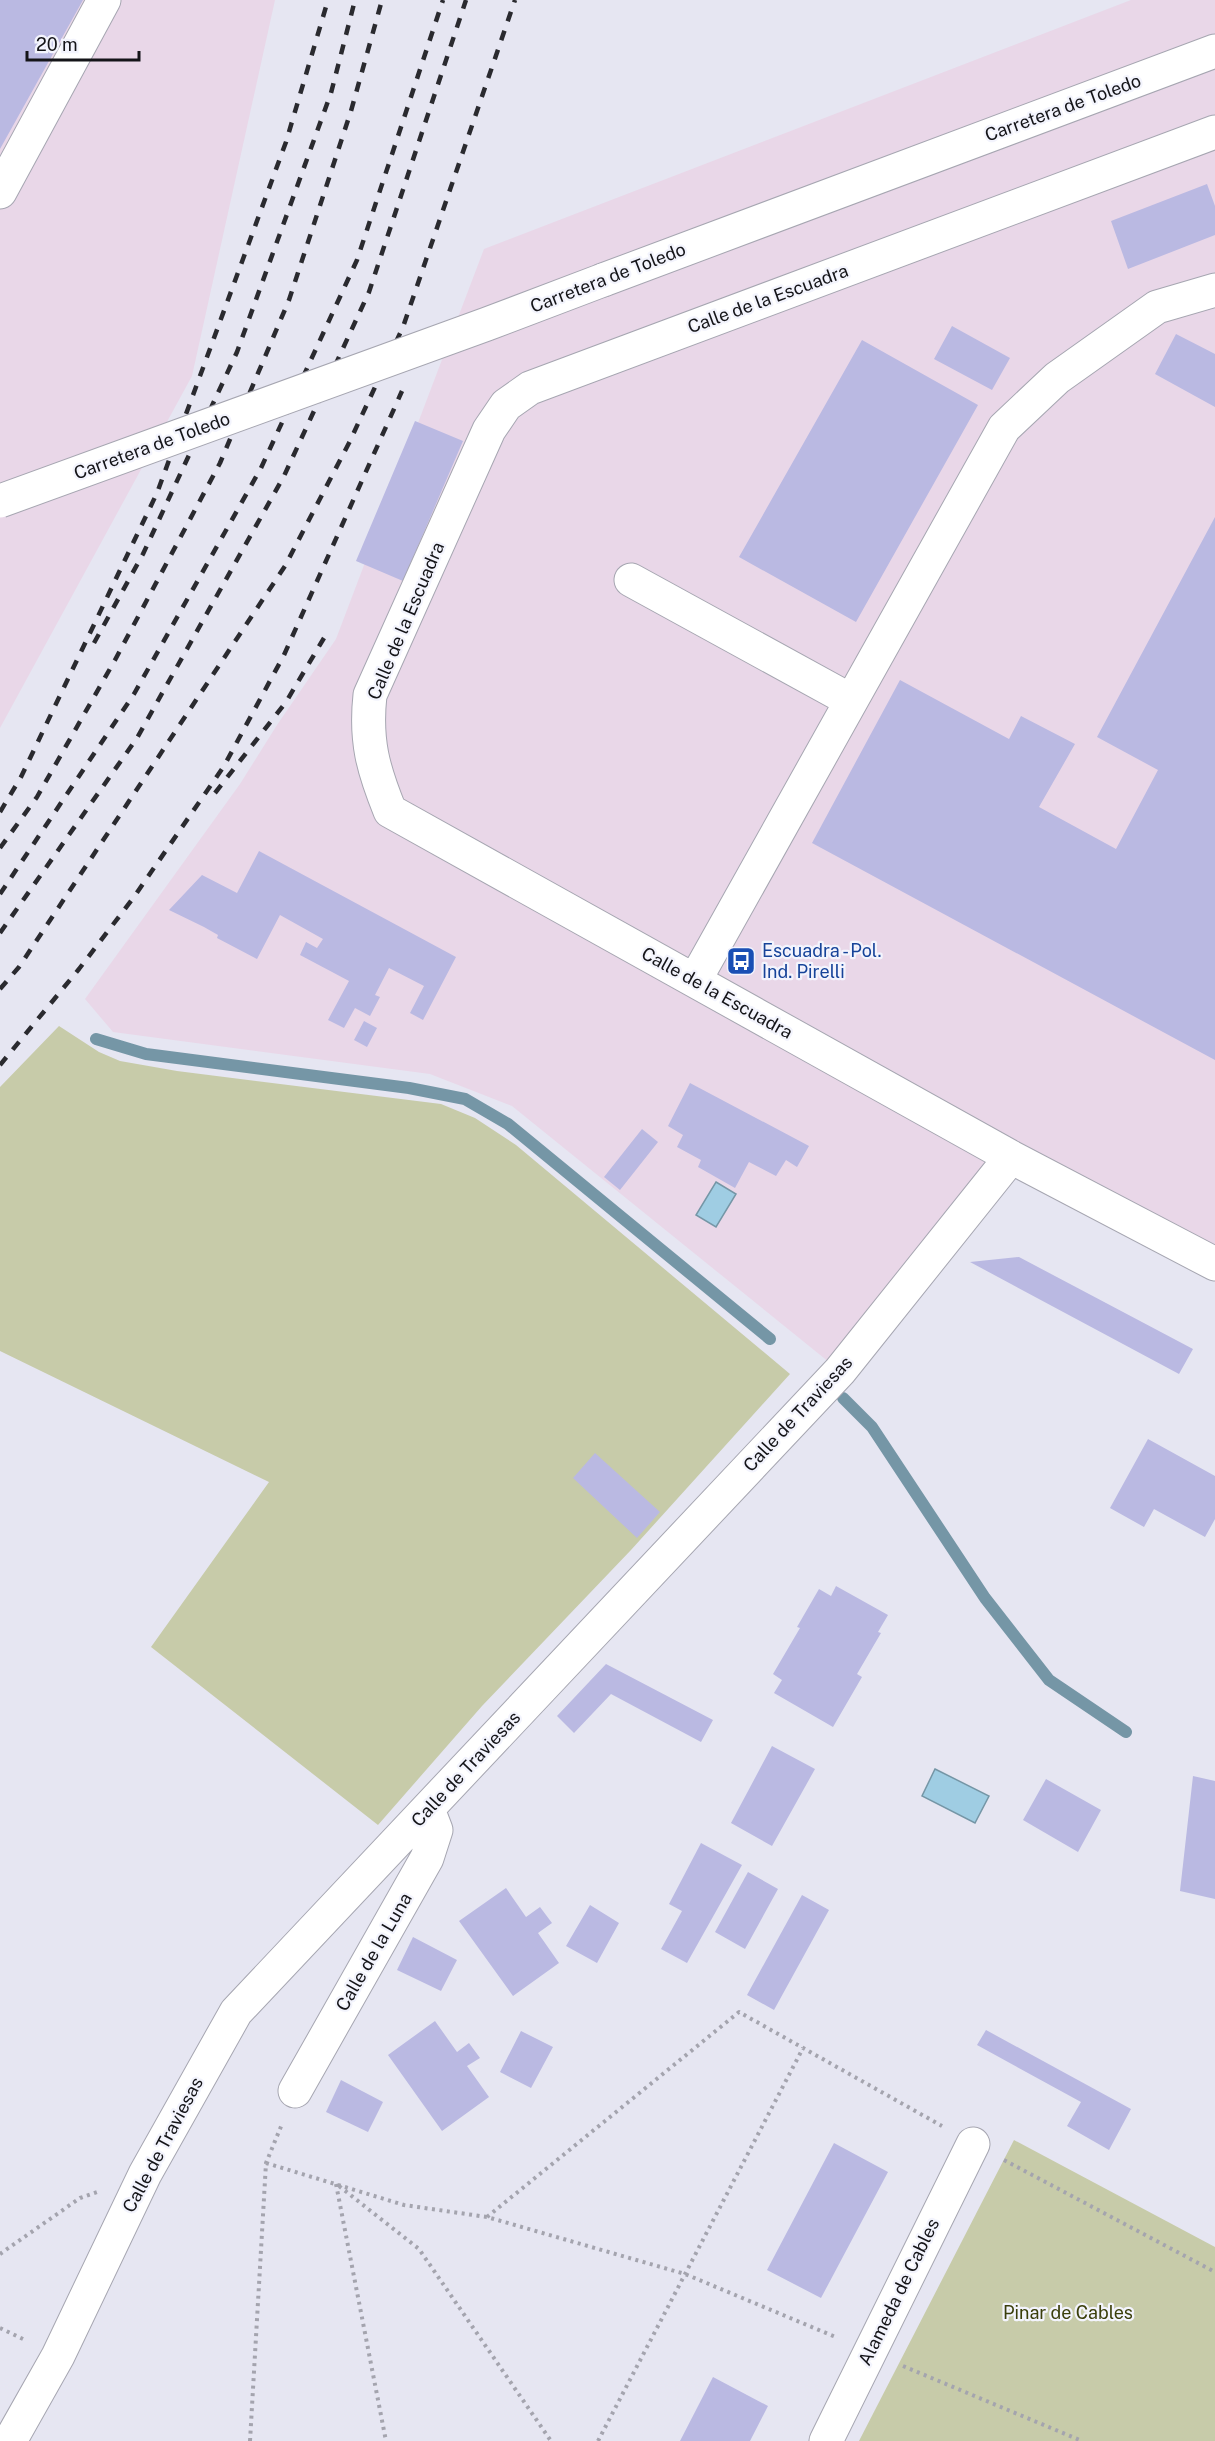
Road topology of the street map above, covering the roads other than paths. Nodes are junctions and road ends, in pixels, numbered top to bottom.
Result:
1 (104, 0) edge
2 (1215, 51) edge
3 (1215, 132) edge
4 (0, 192) edge
5 (1215, 290) edge
6 (0, 501) edge
7 (631, 580) dead end
8 (850, 700) junction
9 (694, 980) junction
10 (1011, 1157) junction
11 (1215, 1264) edge
12 (428, 1809) junction
13 (295, 2091) road end
14 (973, 2144) road end
15 (10, 2441) edge
16 (826, 2441) edge

1 - 4 street
2 - 6 street, Carretera de Toledo, bridge
3 - 9 street, Calle de la Escuadra
5 - 8 street
7 - 8 street
8 - 9 street
9 - 10 street, Calle de la Escuadra
10 - 11 street, Calle de la Escuadra
10 - 12 street, Calle de Traviesas
12 - 13 street, Calle de la Luna
12 - 15 street, Calle de Traviesas
14 - 16 street, Alameda de Cables

